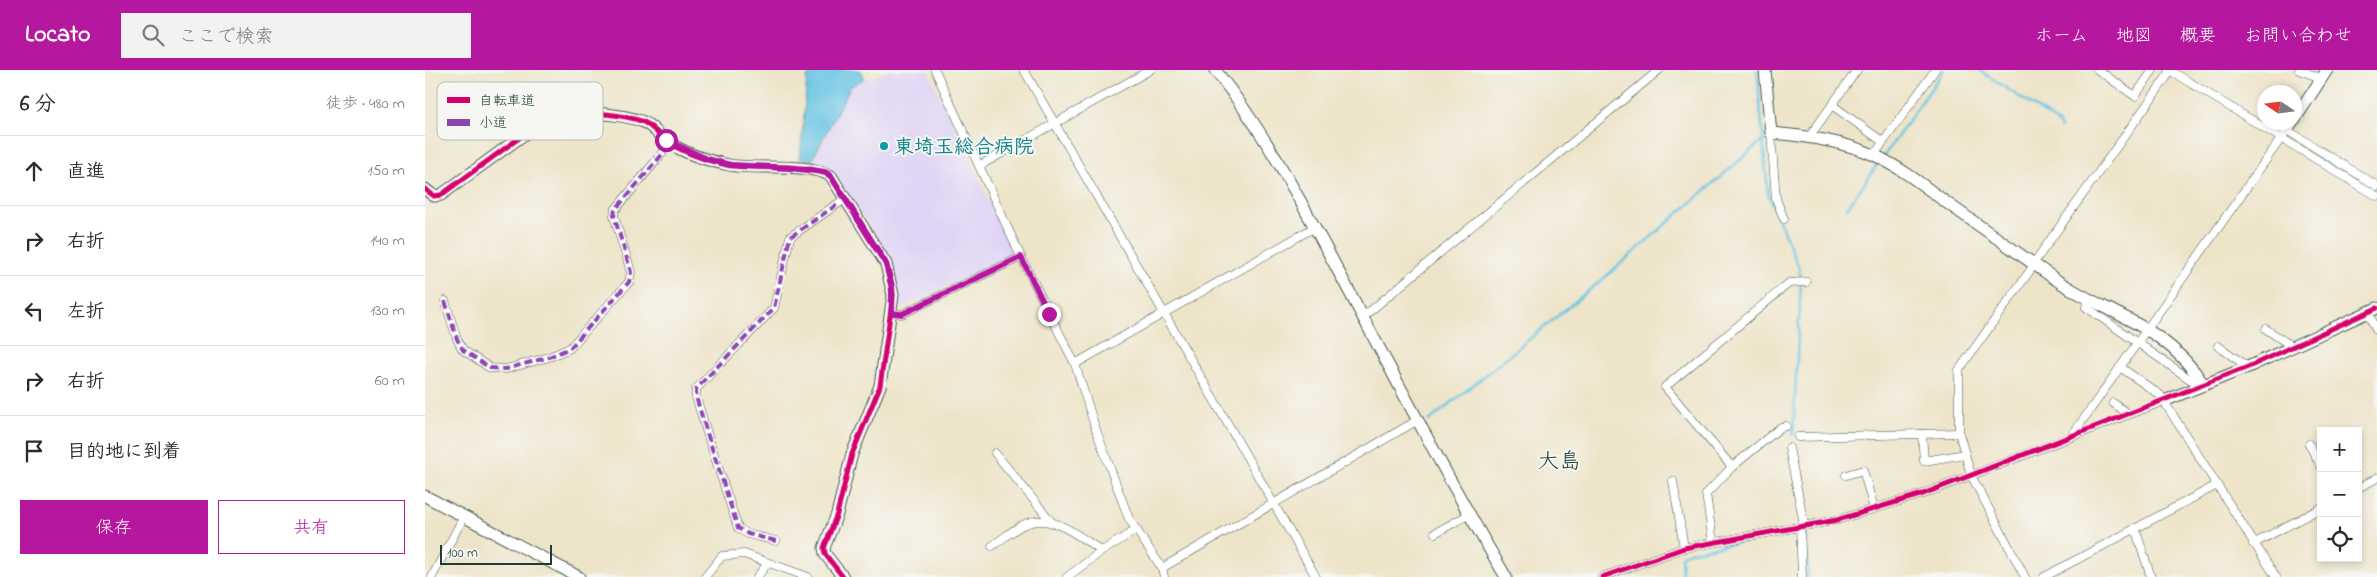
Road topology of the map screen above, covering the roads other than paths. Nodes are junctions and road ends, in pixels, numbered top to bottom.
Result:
1 (935, 70) edge
2 (1024, 70) edge
3 (1150, 70) edge
4 (1215, 70) edge
5 (1659, 70) edge
6 (1765, 70) edge
7 (1857, 70) edge
8 (1935, 70) edge
9 (2098, 70) edge
10 (2153, 70) edge
11 (2170, 70) edge
12 (2299, 70) edge
13 (2325, 72) edge
14 (1832, 105) junction
15 (2302, 108) edge
16 (603, 115) edge
17 (2257, 115) edge
18 (1055, 124) junction
19 (2287, 130) edge
20 (1771, 133) junction
21 (1809, 137) junction
22 (516, 140) edge
23 (1883, 142) junction
24 (668, 147) junction
25 (1874, 155) junction
26 (979, 166) junction
27 (2377, 186) edge
28 (425, 189) edge
29 (2377, 196) edge
30 (842, 201) junction
31 (1784, 219) dead end
32 (1315, 227) junction
33 (1021, 257) junction
34 (2034, 264) junction
35 (1806, 282) dead end
36 (2089, 299) junction
37 (445, 302) dead end
38 (2373, 310) edge
39 (1163, 312) junction
40 (892, 313) junction
41 (1363, 317) junction
42 (2147, 328) junction
43 (2266, 329) dead end
44 (2377, 331) edge
45 (2137, 342) junction
46 (2218, 346) dead end
47 (2293, 347) junction
48 (1075, 364) junction
49 (2120, 366) junction
50 (2248, 367) junction
51 (2204, 385) junction
52 (2164, 401) junction
53 (2113, 403) dead end
54 (2129, 414) junction
55 (1418, 420) junction
56 (1786, 426) dead end
57 (1959, 433) junction
58 (1922, 434) junction
59 (2071, 436) junction
60 (1798, 437) dead end
61 (2309, 444) dead end
62 (1789, 448) dead end
63 (995, 452) dead end
64 (1965, 454) junction
65 (2317, 459) edge
66 (1732, 466) junction
67 (1845, 475) dead end
68 (1971, 475) junction
69 (2377, 478) edge
70 (1673, 481) dead end
71 (2217, 485) junction
72 (2362, 486) edge
73 (425, 496) edge
74 (1274, 504) junction
75 (1874, 509) junction
76 (2317, 510) edge
77 (1469, 514) junction
78 (464, 516) junction
79 (1050, 520) junction
80 (1802, 524) junction
81 (2135, 528) junction
82 (1136, 530) junction
83 (1435, 533) dead end
84 (776, 541) dead end
85 (1713, 542) junction
86 (2253, 544) junction
87 (992, 546) dead end
88 (1684, 548) junction
89 (1101, 551) junction
90 (768, 563) junction
91 (1162, 568) junction
92 (573, 576) edge
93 (432, 577) edge
94 (705, 577) edge
95 (757, 577) edge
96 (809, 577) edge
97 (843, 577) edge
98 (1067, 577) edge
99 (1164, 577) edge
100 (1316, 577) edge
101 (1506, 577) edge
102 (1602, 577) edge
103 (1802, 577) edge
104 (2025, 577) edge
105 (2044, 577) edge
106 (2151, 577) edge
107 (2276, 577) edge

1 - 26 street
2 - 18 street
3 - 18 street
4 - 32 street
5 - 41 street
6 - 20 street
7 - 14 street
8 - 23 street
9 - 10 street
11 - 17 street
11 - 34 street
12 - 13 street
13 - 15 street
14 - 21 street
14 - 23 street
16 - 24 street
18 - 26 street
18 - 39 street
19 - 27 street
19 - 29 street
19 - 42 street
20 - 21 street
20 - 31 street
21 - 25 street
22 - 28 street
23 - 25 street
24 - 30 street
24 - 37 street
25 - 34 street
26 - 33 street
30 - 40 street
30 - 84 street
32 - 39 street
32 - 41 street
33 - 40 street
33 - 48 street
34 - 36 street
34 - 57 street
35 - 66 street
36 - 42 street
36 - 45 street
38 - 44 street
38 - 47 street
39 - 48 street
39 - 74 street
40 - 97 street
41 - 55 street
42 - 45 street
42 - 51 street
43 - 47 street
45 - 49 street
45 - 51 street
46 - 50 street
47 - 50 street
48 - 82 street
49 - 52 street
49 - 59 street
50 - 51 street
51 - 52 street
52 - 54 street
52 - 71 street
53 - 54 street
54 - 59 street
55 - 74 street
55 - 77 street
56 - 66 street
57 - 58 street
57 - 64 street
58 - 60 street
58 - 64 street
59 - 68 street
61 - 65 street
62 - 80 street
63 - 79 street
64 - 68 street
66 - 85 street
67 - 75 street
68 - 75 street
68 - 104 street
69 - 72 street
70 - 88 street
71 - 81 street
71 - 86 street
73 - 78 street
74 - 91 street
74 - 100 street
75 - 80 street
76 - 86 street
77 - 83 street
77 - 101 street
78 - 92 street
78 - 93 street
79 - 87 street
79 - 89 street
80 - 85 street
80 - 103 street
81 - 105 street
81 - 106 street
82 - 89 street
82 - 91 street
85 - 88 street
86 - 107 street
88 - 102 street
89 - 98 street
90 - 94 street
90 - 95 street
90 - 96 street
91 - 99 street

